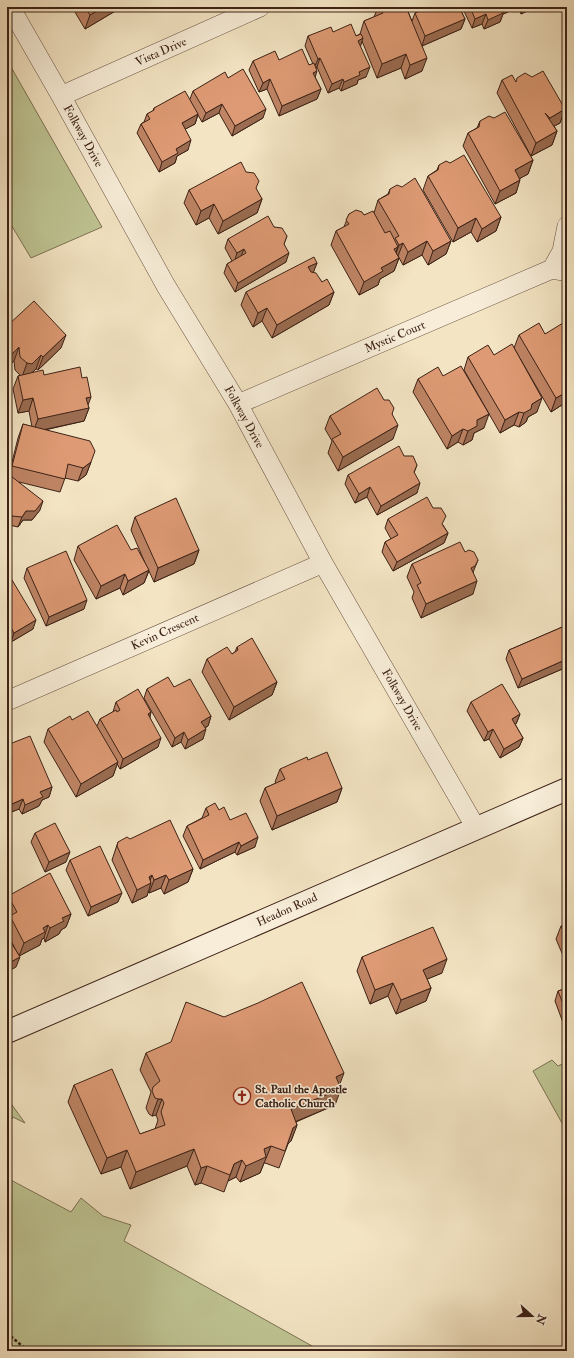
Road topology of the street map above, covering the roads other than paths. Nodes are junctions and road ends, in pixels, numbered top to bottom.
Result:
1 (10, 7) edge
2 (260, 7) edge
3 (61, 96) junction
4 (567, 226) edge
5 (560, 271) edge
6 (238, 404) junction
7 (323, 563) junction
8 (7, 701) edge
9 (567, 789) edge
10 (476, 828) junction
11 (7, 1032) edge

1 - 3 street, Folkway Drive
2 - 3 street, Vista Drive
3 - 6 street, Folkway Drive
4 - 5 street, Mystic Court
5 - 6 street, Mystic Court
6 - 7 street, Folkway Drive
7 - 8 street, Kevin Crescent
7 - 10 street, Folkway Drive
9 - 10 street, Headon Road
10 - 11 street, Headon Road

